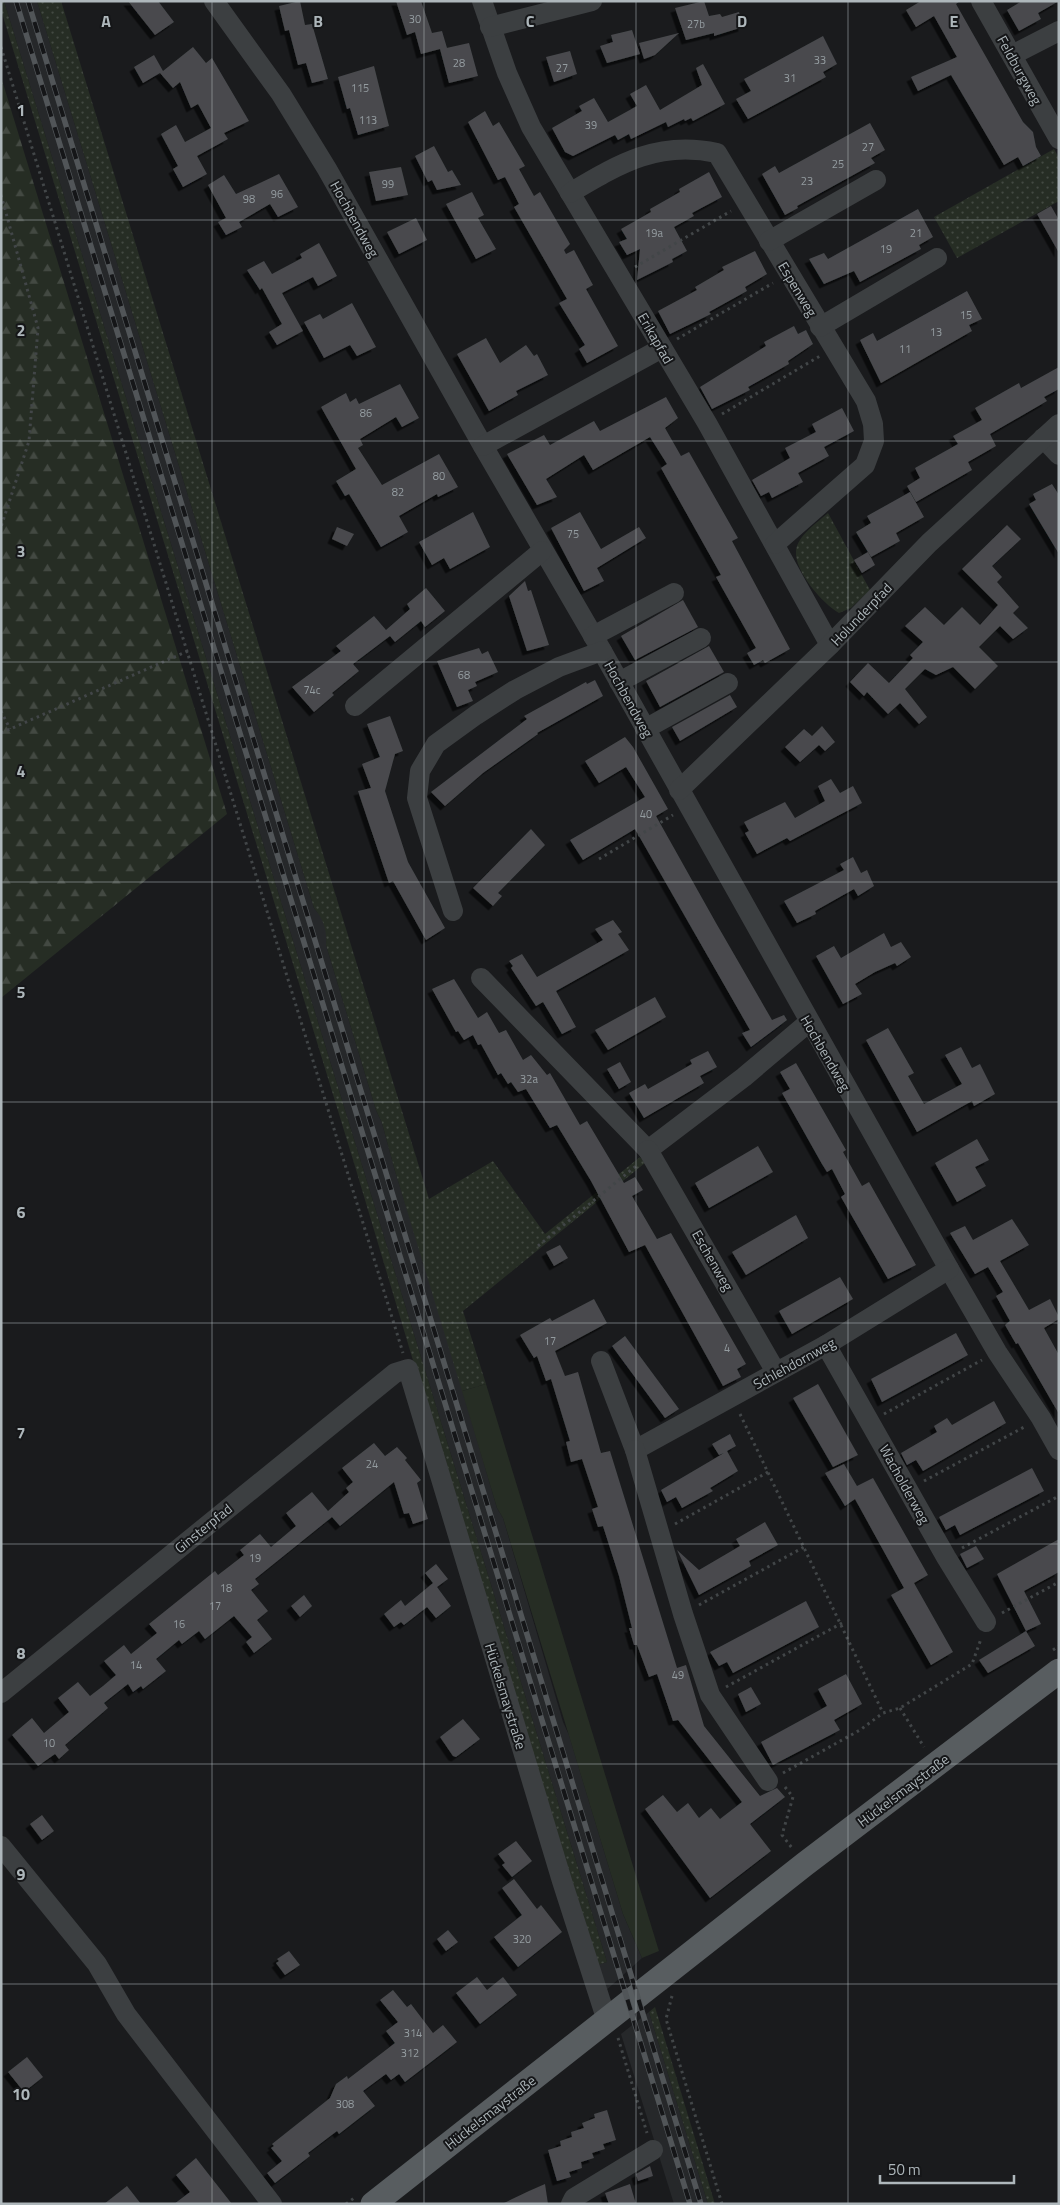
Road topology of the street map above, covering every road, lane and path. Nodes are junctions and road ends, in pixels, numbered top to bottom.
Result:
1 (214, 1) edge
2 (482, 1) edge
3 (592, 1) edge
4 (981, 1) edge
5 (490, 27) junction
6 (1059, 31) edge
7 (1, 47) edge
8 (1012, 55) junction
9 (1059, 139) edge
10 (876, 180) dead end
11 (570, 193) junction
12 (1, 195) edge
13 (747, 202) junction
14 (770, 241) junction
15 (937, 258) dead end
16 (789, 273) junction
17 (620, 275) junction
18 (820, 327) junction
19 (662, 348) junction
20 (833, 348) junction
21 (707, 423) junction
22 (1052, 430) edge
23 (483, 446) junction
24 (1059, 455) edge
25 (1, 527) edge
26 (775, 544) junction
27 (542, 551) junction
28 (674, 593) dead end
29 (701, 638) dead end
30 (598, 643) junction
31 (830, 645) junction
32 (188, 651) junction
33 (619, 682) junction
34 (728, 683) dead end
35 (355, 706) dead end
36 (1, 711) edge
37 (10, 729) junction
38 (645, 729) junction
39 (1, 733) edge
40 (684, 798) junction
41 (599, 859) dead end
42 (453, 911) dead end
43 (481, 978) dead end
44 (809, 1022) junction
45 (648, 1150) junction
46 (538, 1246) dead end
47 (949, 1269) junction
48 (826, 1345) junction
49 (997, 1352) junction
50 (601, 1361) dead end
51 (408, 1369) junction
52 (776, 1372) junction
53 (732, 1398) junction
54 (1041, 1418) junction
55 (870, 1421) junction
56 (635, 1450) junction
57 (1059, 1450) edge
58 (768, 1472) junction
59 (908, 1490) junction
60 (1059, 1496) edge
61 (659, 1533) junction
62 (804, 1547) junction
63 (946, 1557) junction
64 (1059, 1582) edge
65 (683, 1614) junction
66 (986, 1622) junction
67 (842, 1623) junction
68 (1059, 1671) edge
69 (1, 1693) edge
70 (710, 1696) junction
71 (900, 1708) junction
72 (883, 1713) junction
73 (938, 1763) junction
74 (773, 1779) junction
75 (1, 1846) edge
76 (805, 1864) junction
77 (674, 1991) dead end
78 (607, 2021) junction
79 (652, 2150) joint
80 (272, 2204) edge
81 (373, 2204) edge
82 (572, 2204) edge
83 (722, 2204) edge

1 - 23 street, Hochbendweg
2 - 5 street, Erikapfad
3 - 5 street
4 - 8 street, Feldburgweg
5 - 11 street, Erikapfad
6 - 8 street
7 - 32 path
8 - 9 street, Feldburgweg
10 - 14 street
11 - 13 street, Espenweg
11 - 17 street, Erikapfad
12 - 25 path
13 - 14 street, Espenweg
13 - 17 path
14 - 16 street, Espenweg
15 - 18 street
16 - 18 street, Espenweg
16 - 19 path
17 - 19 street, Erikapfad
18 - 20 street, Espenweg
19 - 21 street, Erikapfad
19 - 23 street
20 - 21 path
20 - 26 street, Espenweg
21 - 26 street, Erikapfad
22 - 24 street, Holunderpfad
22 - 31 street, Holunderpfad
23 - 27 street, Hochbendweg
26 - 31 street, Erikapfad
27 - 30 street, Hochbendweg
27 - 35 street
28 - 30 street
29 - 33 street
30 - 33 street, Hochbendweg
30 - 42 street, Hochbendweg
31 - 40 street, Holunderpfad
32 - 37 path
32 - 51 path
33 - 38 street, Hochbendweg
34 - 38 street
36 - 37 path
37 - 39 path
38 - 40 street, Hochbendweg
40 - 41 path
40 - 44 street, Hochbendweg
43 - 45 street, Eschenweg
44 - 45 street
44 - 47 street, Hochbendweg
45 - 46 path
45 - 52 street, Eschenweg
47 - 48 street, Schlehdornweg
47 - 49 street, Hochbendweg
48 - 52 street, Schlehdornweg
48 - 55 street, Wacholderweg
49 - 54 street, Hochbendweg
49 - 55 path
50 - 56 street
51 - 69 street, Ginsterpfad
51 - 78 street, Hückelsmaystraße
52 - 53 street, Schlehdornweg
53 - 56 street, Schlehdornweg
53 - 58 path
54 - 57 street, Hochbendweg
54 - 59 path
55 - 59 street, Wacholderweg
56 - 61 street
58 - 61 path
58 - 62 path
59 - 63 street, Wacholderweg
60 - 63 path
61 - 65 street
62 - 65 path
62 - 67 path
63 - 66 street, Wacholderweg
64 - 66 path
65 - 70 street
66 - 71 path
67 - 70 path
67 - 72 path
68 - 73 main road, Hückelsmaystraße
70 - 74 street
71 - 72 path
71 - 73 path
72 - 74 path
73 - 76 main road, Hückelsmaystraße
74 - 76 path
75 - 80 street
76 - 78 main road, Hückelsmaystraße
77 - 83 path
78 - 79 path
78 - 81 main road, Hückelsmaystraße
79 - 82 street

